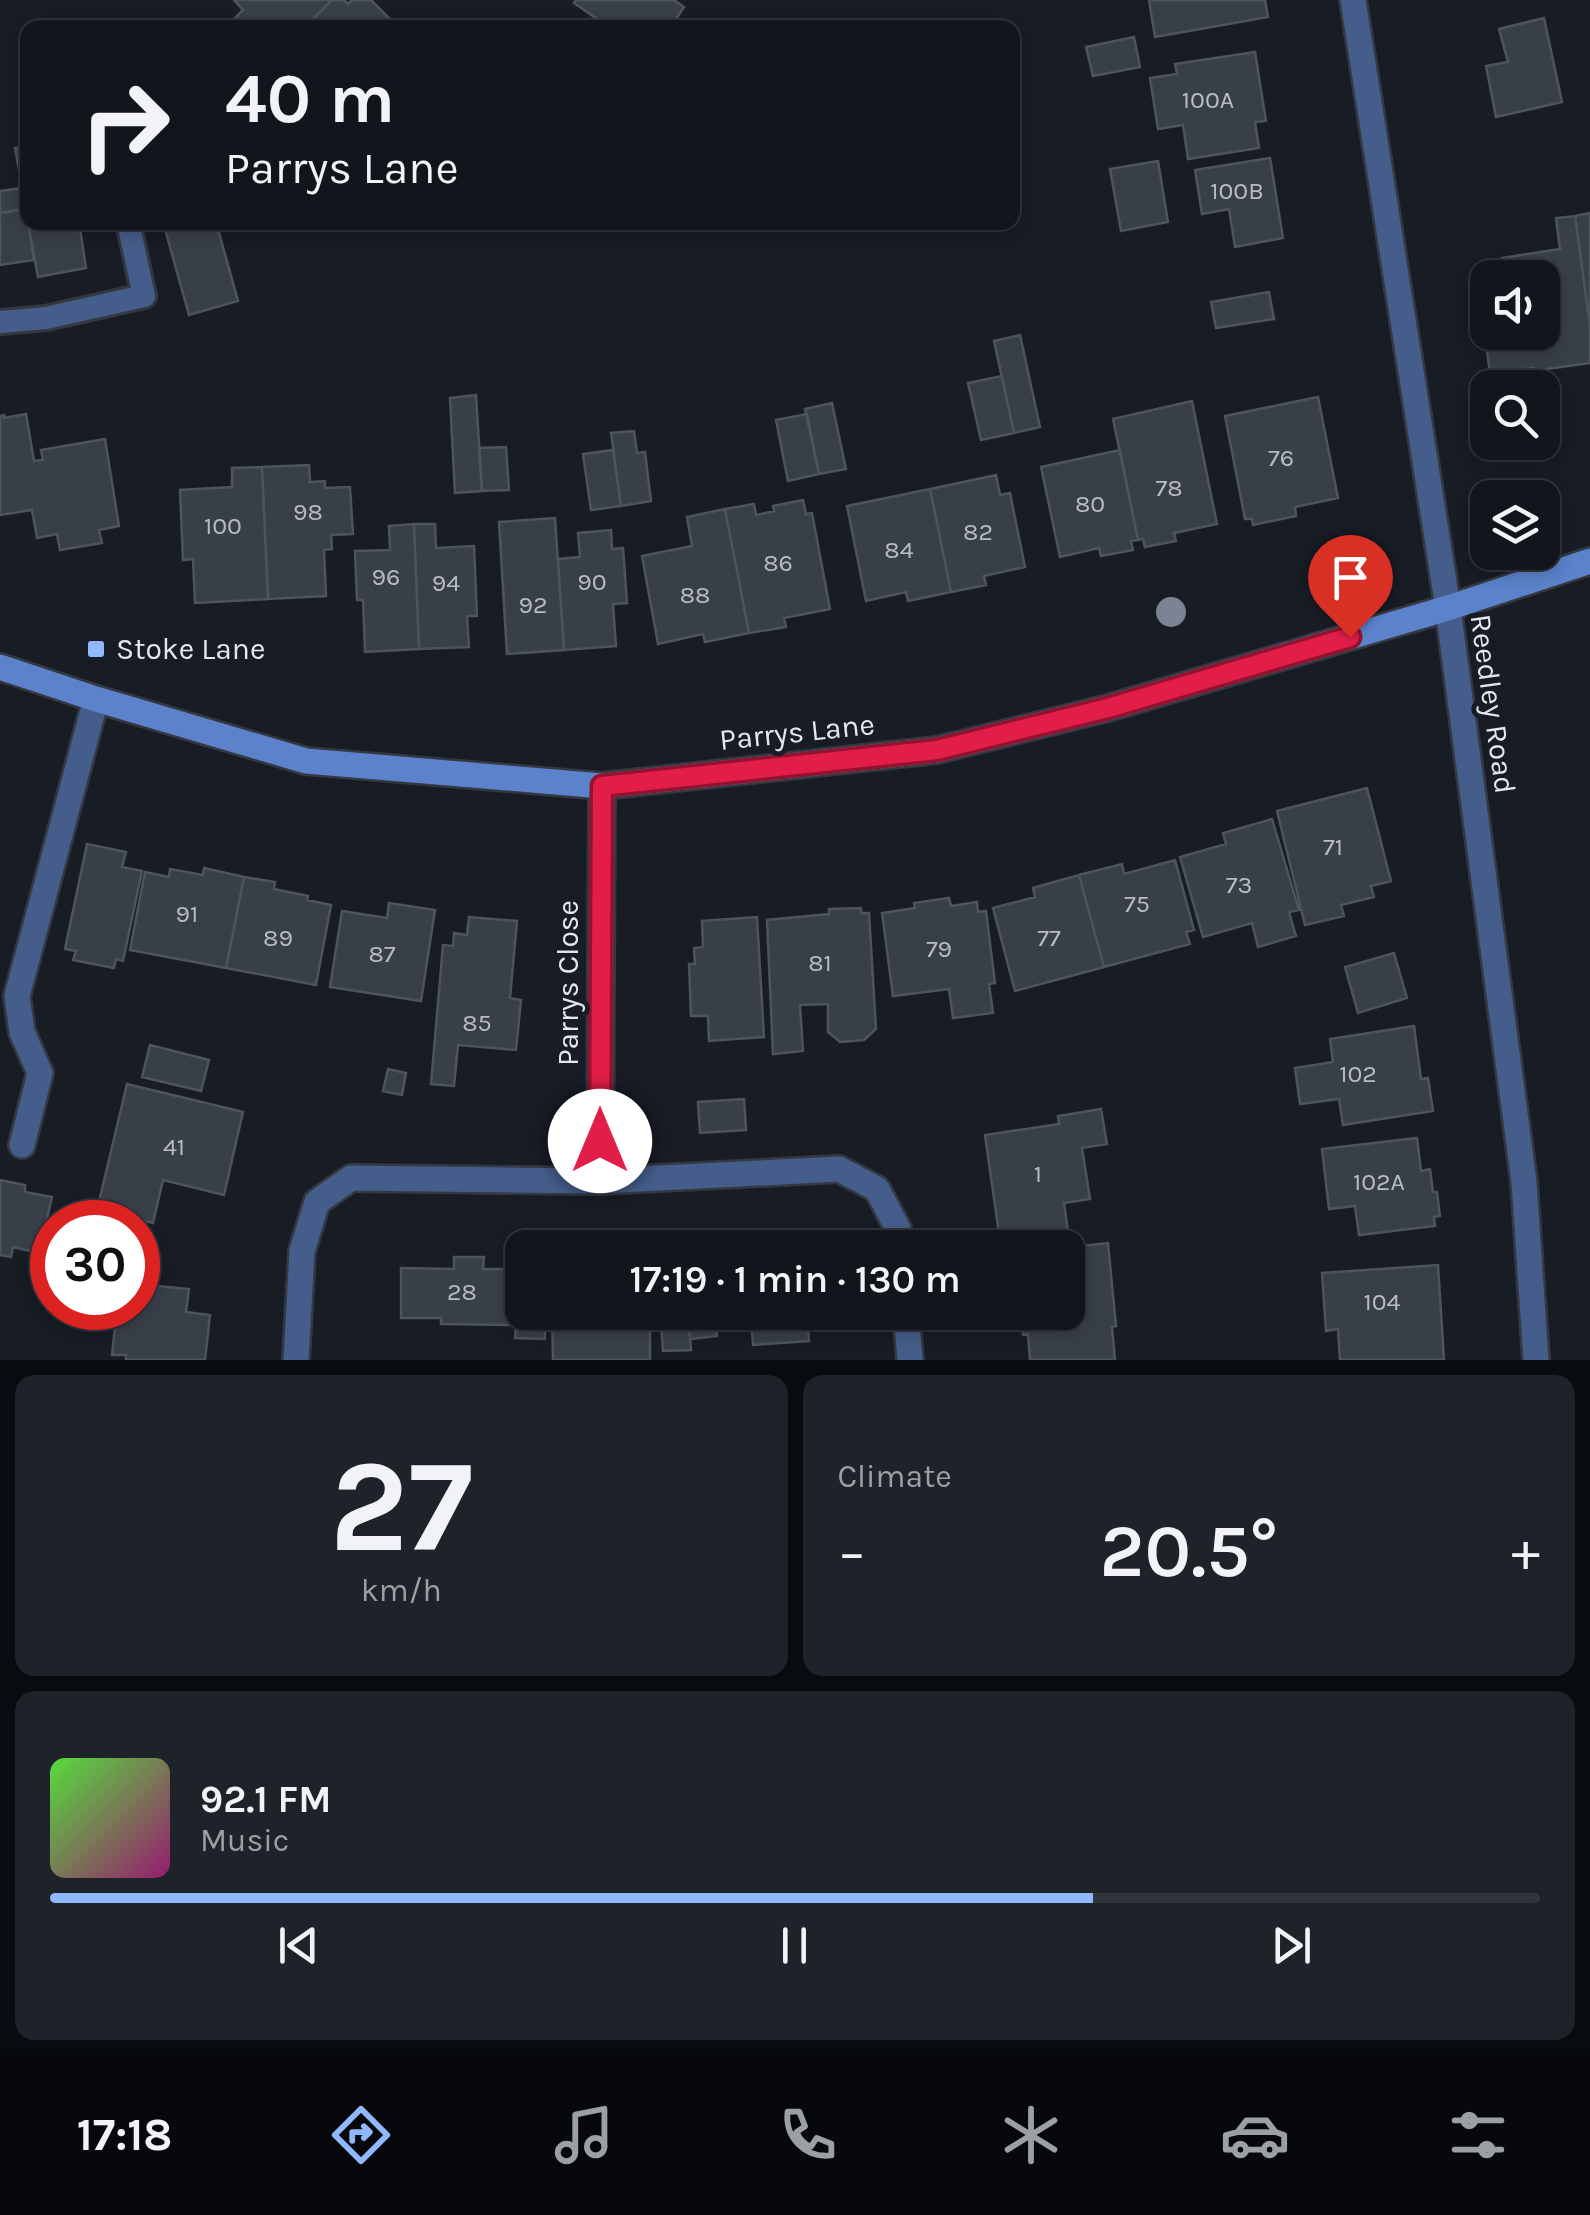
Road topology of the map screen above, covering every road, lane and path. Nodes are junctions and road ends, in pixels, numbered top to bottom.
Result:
1 (1353, 0) edge
2 (130, 230) edge
3 (0, 322) edge
4 (1590, 561) edge
5 (1448, 608) junction
6 (0, 668) edge
7 (96, 699) junction
8 (602, 786) junction
9 (22, 1145) dead end
10 (600, 1181) junction
11 (898, 1230) edge
12 (908, 1330) edge
13 (296, 1360) edge
14 (910, 1360) edge
15 (1536, 1360) edge

1 - 5 street, Reedley Road
2 - 3 lane
4 - 5 main road, Parrys Lane
5 - 8 main road, Parrys Lane
5 - 15 street, Reedley Road
6 - 7 main road, Parrys Lane
7 - 8 main road, Parrys Lane
7 - 9 street
8 - 10 street, Parrys Close
10 - 11 street
10 - 13 street
12 - 14 street

